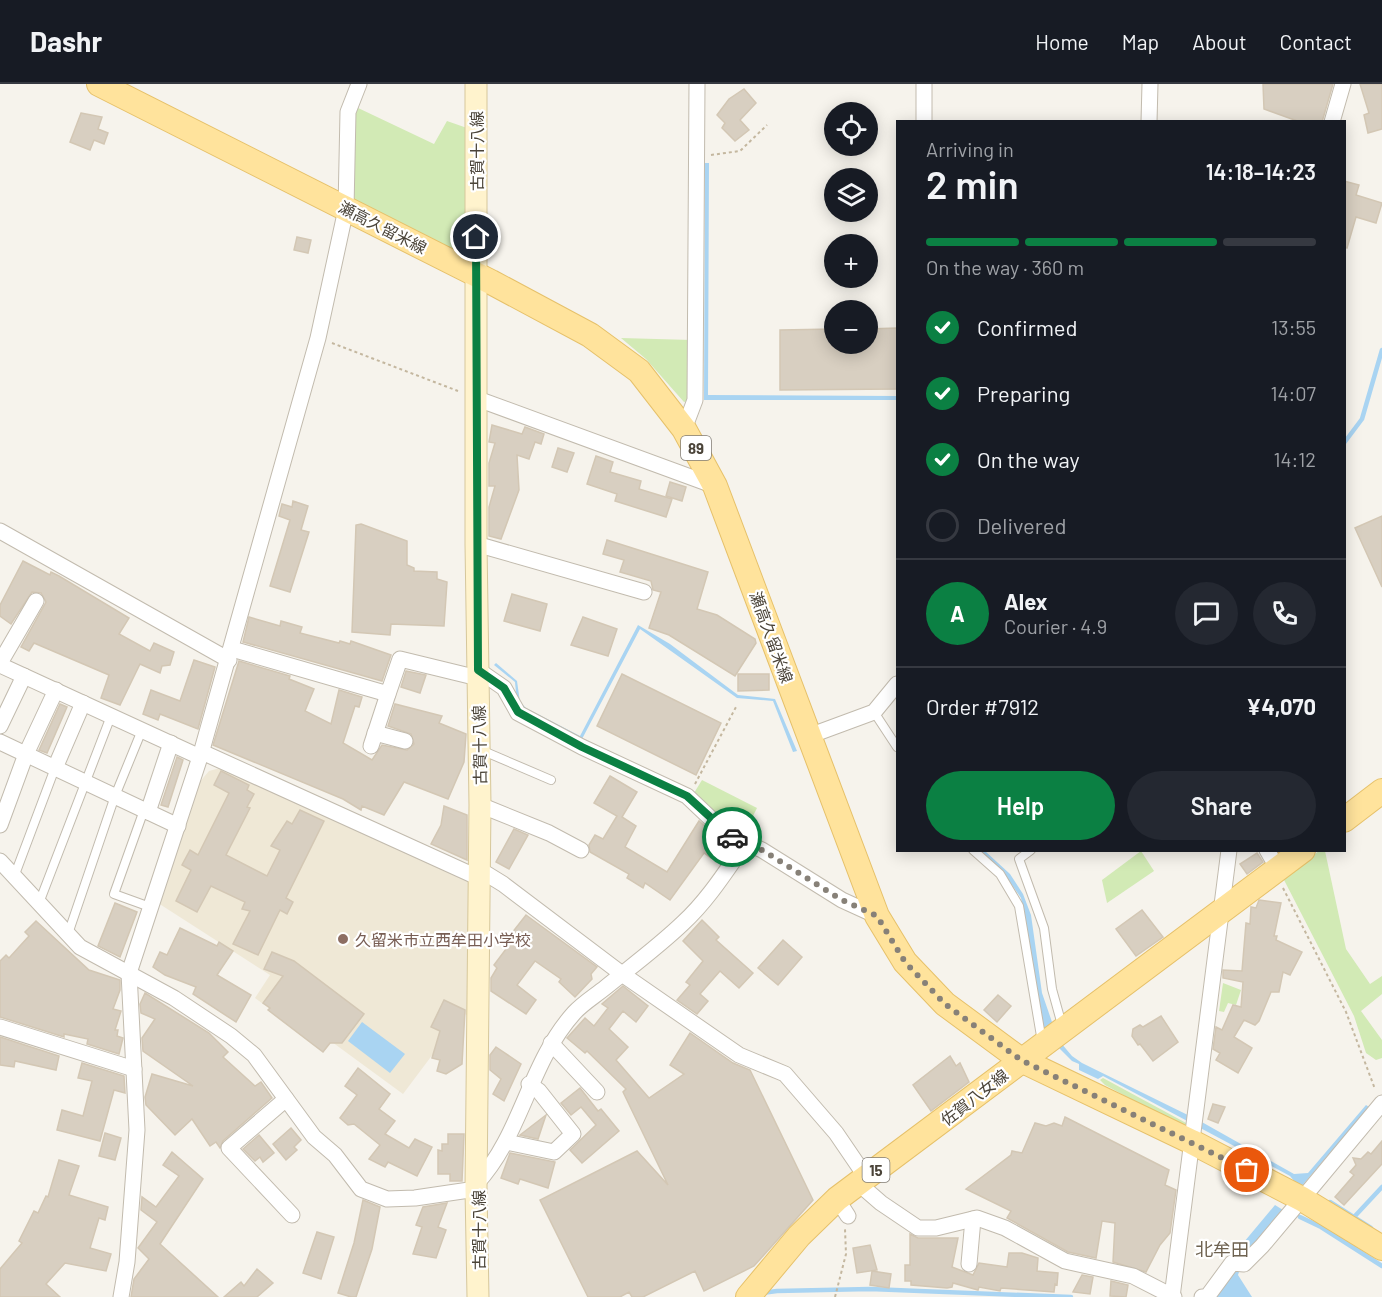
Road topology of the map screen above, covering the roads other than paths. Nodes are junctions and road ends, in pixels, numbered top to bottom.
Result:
1 (99, 84) edge
2 (359, 84) edge
3 (476, 84) edge
4 (697, 84) edge
5 (924, 84) edge
6 (1150, 84) edge
7 (1343, 84) edge
8 (924, 120) edge
9 (1149, 120) edge
10 (1333, 120) edge
11 (346, 209) junction
12 (475, 274) junction
13 (476, 398) junction
14 (684, 429) junction
15 (715, 486) junction
16 (0, 531) edge
17 (476, 544) junction
18 (644, 592) dead end
19 (36, 601) dead end
20 (230, 655) junction
21 (0, 664) edge
22 (478, 674) junction
23 (24, 676) junction
24 (896, 685) edge
25 (56, 690) junction
26 (388, 694) junction
27 (83, 703) junction
28 (874, 712) junction
29 (111, 716) junction
30 (0, 726) edge
31 (141, 730) junction
32 (809, 736) junction
33 (405, 741) dead end
34 (0, 742) edge
35 (171, 743) junction
36 (896, 745) edge
37 (479, 749) junction
38 (26, 754) junction
39 (201, 754) junction
40 (55, 768) junction
41 (551, 780) dead end
42 (85, 782) junction
43 (1382, 791) edge
44 (115, 796) junction
45 (480, 805) junction
46 (146, 811) junction
47 (1346, 818) edge
48 (0, 825) edge
49 (178, 826) junction
50 (745, 844) junction
51 (580, 850) dead end
52 (975, 852) edge
53 (1028, 852) edge
54 (1229, 852) edge
55 (1299, 852) edge
56 (0, 861) edge
57 (1273, 864) edge
58 (477, 873) junction
59 (14, 876) junction
60 (39, 903) junction
61 (150, 907) junction
62 (1222, 912) junction
63 (877, 916) junction
64 (68, 934) junction
65 (129, 973) junction
66 (622, 974) junction
67 (0, 1027) edge
68 (1064, 1030) junction
69 (551, 1043) junction
70 (1042, 1045) junction
71 (1021, 1060) junction
72 (134, 1069) junction
73 (529, 1084) junction
74 (597, 1092) dead end
75 (286, 1099) junction
76 (1380, 1099) edge
77 (506, 1142) junction
78 (1192, 1142) junction
79 (862, 1180) junction
80 (477, 1186) junction
81 (1298, 1203) junction
82 (292, 1215) dead end
83 (973, 1219) junction
84 (1382, 1248) edge
85 (969, 1264) dead end
86 (121, 1297) edge
87 (478, 1297) edge
88 (748, 1297) edge
89 (1173, 1297) edge
90 (1202, 1297) edge

1 - 11 main road, 瀬高久留米線 / 89
2 - 11 street
3 - 12 main road, 古賀十八線
4 - 14 street
5 - 8 street
6 - 9 street
7 - 10 street
11 - 12 main road, 瀬高久留米線 / 89
11 - 20 street
12 - 13 main road, 古賀十八線
12 - 14 main road, 瀬高久留米線 / 89
13 - 15 street
13 - 17 main road, 古賀十八線
14 - 15 main road, 瀬高久留米線 / 89
15 - 32 main road, 瀬高久留米線 / 89
16 - 20 street
17 - 18 street
17 - 22 main road, 古賀十八線
19 - 21 street
20 - 26 street
20 - 39 street
21 - 23 street
22 - 26 street
22 - 37 main road, 古賀十八線
22 - 50 street
23 - 25 street
23 - 30 street
24 - 28 street
25 - 27 street
25 - 38 street
26 - 33 street
27 - 29 street
27 - 40 street
28 - 32 street
28 - 36 lane
29 - 31 street
29 - 42 lane
31 - 35 street
31 - 44 lane
32 - 63 main road, 瀬高久留米線 / 89
34 - 38 street
35 - 39 street
35 - 46 street
37 - 41 lane
37 - 45 main road, 古賀十八線
38 - 40 street
38 - 48 street
39 - 49 street
39 - 58 street
40 - 42 street
40 - 59 lane
42 - 44 street
42 - 60 lane
43 - 47 main road
44 - 46 street
44 - 64 lane
45 - 51 street
45 - 58 main road, 古賀十八線
46 - 49 street
46 - 61 lane
49 - 61 street
50 - 63 street
50 - 66 street
52 - 70 lane
53 - 68 lane
54 - 62 street
55 - 57 main road, 佐賀八女線 / 15
56 - 59 street
57 - 62 main road, 佐賀八女線 / 15
58 - 66 street
58 - 80 main road, 古賀十八線
59 - 60 street
60 - 64 street
61 - 65 street
62 - 68 main road, 佐賀八女線 / 15
62 - 78 street
63 - 71 main road, 瀬高久留米線 / 89
64 - 65 street
65 - 72 street
65 - 75 street
66 - 69 street
66 - 79 street
67 - 72 street
68 - 70 main road, 佐賀八女線 / 15
69 - 73 street
69 - 74 street
70 - 71 main road, 佐賀八女線 / 15
71 - 78 main road, 瀬高久留米線 / 89
71 - 79 main road, 佐賀八女線 / 15
72 - 86 street
73 - 77 street
73 - 77 street
75 - 80 street
75 - 82 street
76 - 81 street
77 - 80 street
78 - 81 main road, 瀬高久留米線 / 89
78 - 89 street
79 - 83 street
79 - 88 main road, 佐賀八女線 / 15
80 - 87 main road, 古賀十八線
81 - 84 main road, 瀬高久留米線 / 89
81 - 90 street
83 - 85 street
83 - 89 street

